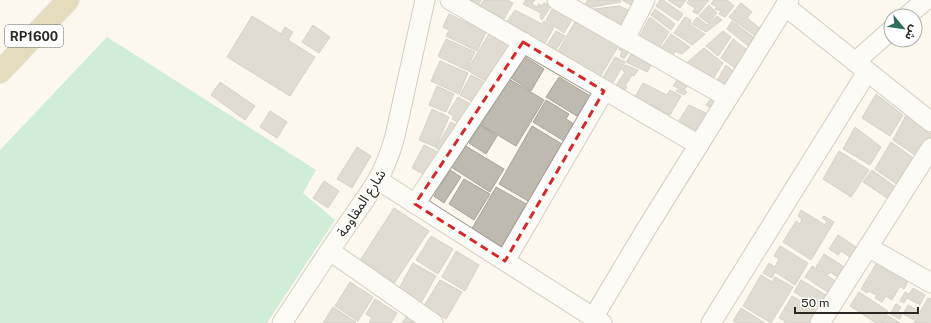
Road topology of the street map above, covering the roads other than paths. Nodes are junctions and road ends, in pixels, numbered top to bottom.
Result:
1 (68, 0) edge
2 (425, 0) edge
3 (450, 0) edge
4 (557, 0) edge
5 (645, 0) edge
6 (926, 0) edge
7 (787, 3) edge
8 (916, 8) edge
9 (625, 39) junction
10 (883, 40) edge
11 (523, 42) junction
12 (861, 67) junction
13 (0, 72) edge
14 (604, 90) junction
15 (727, 97) junction
16 (931, 122) edge
17 (699, 145) junction
18 (931, 148) edge
19 (378, 180) junction
20 (415, 204) junction
21 (868, 247) junction
22 (330, 251) junction
23 (505, 261) junction
24 (931, 283) edge
25 (598, 320) edge
26 (282, 323) edge
27 (434, 323) edge
28 (711, 323) edge
29 (820, 323) edge

1 - 13 main road, RP1600
2 - 19 street, شارع المقاومة
3 - 11 street
4 - 9 street
5 - 9 street
6 - 8 street
7 - 12 street
7 - 15 street
9 - 15 street
10 - 12 street
11 - 14 street
11 - 20 street
12 - 16 street
12 - 28 street
14 - 17 street
14 - 23 street
15 - 17 street
17 - 25 street
18 - 21 street
19 - 20 street
19 - 22 street, شارع المقاومة
20 - 23 street
21 - 24 street
21 - 29 street
22 - 26 street, شارع المقاومة
22 - 27 street
23 - 25 street

